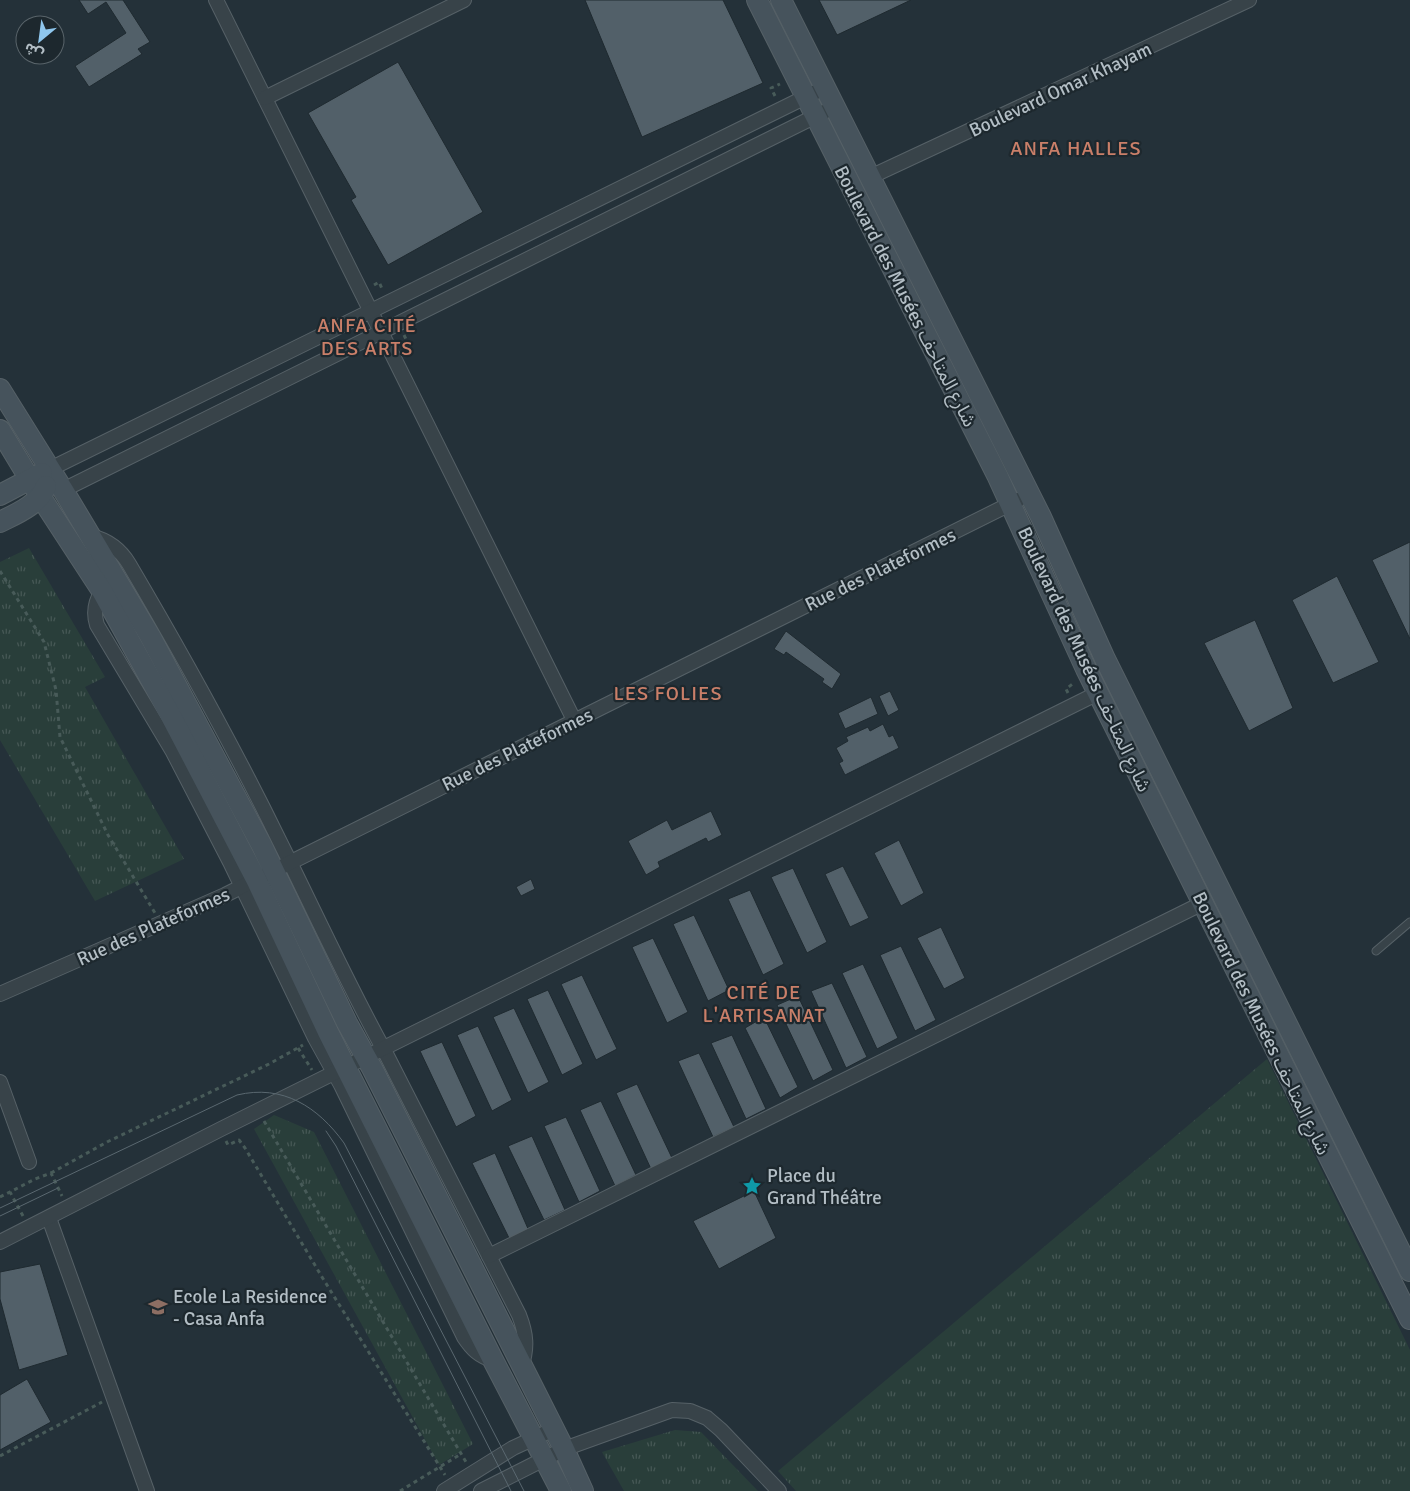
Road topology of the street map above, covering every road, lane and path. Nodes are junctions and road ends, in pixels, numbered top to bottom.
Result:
1 (216, 0) edge
2 (464, 0) edge
3 (757, 0) edge
4 (781, 0) edge
5 (1249, 0) edge
6 (824, 88) junction
7 (265, 98) junction
8 (805, 98) junction
9 (834, 107) junction
10 (815, 117) junction
11 (870, 177) junction
12 (370, 312) junction
13 (380, 333) junction
14 (0, 389) edge
15 (2, 435) edge
16 (50, 469) junction
17 (36, 488) junction
18 (63, 490) junction
19 (1030, 493) junction
20 (0, 495) edge
21 (1010, 503) junction
22 (0, 522) edge
23 (0, 571) edge
24 (1098, 693) junction
25 (574, 720) junction
26 (282, 866) junction
27 (249, 883) junction
28 (1203, 902) junction
29 (1410, 922) edge
30 (161, 923) junction
31 (1376, 951) dead end
32 (0, 994) edge
33 (315, 1038) junction
34 (298, 1048) junction
35 (375, 1054) junction
36 (341, 1070) junction
37 (319, 1081) junction
38 (0, 1082) edge
39 (258, 1112) junction
40 (221, 1129) junction
41 (29, 1162) dead end
42 (51, 1173) junction
43 (10, 1192) junction
44 (0, 1197) edge
45 (67, 1208) junction
46 (49, 1218) junction
47 (29, 1228) junction
48 (0, 1242) edge
49 (489, 1256) junction
50 (1410, 1271) edge
51 (1410, 1319) edge
52 (521, 1367) junction
53 (113, 1396) junction
54 (554, 1429) junction
55 (534, 1438) junction
56 (564, 1449) junction
57 (461, 1454) junction
58 (0, 1456) edge
59 (545, 1458) junction
60 (440, 1468) junction
61 (472, 1474) junction
62 (448, 1489) edge
63 (147, 1491) edge
64 (400, 1491) edge
65 (481, 1491) edge
66 (561, 1491) edge
67 (585, 1491) edge
68 (779, 1491) edge

1 - 7 street
2 - 7 street
3 - 8 street, Boulevard des Musées شارع المتاحف
4 - 6 street, Boulevard des Musées شارع المتاحف
5 - 11 street, Boulevard Omar Khayam
6 - 8 street
6 - 9 street, Boulevard des Musées شارع المتاحف
7 - 12 street
8 - 10 street, Boulevard des Musées شارع المتاحف
8 - 12 street
9 - 10 street
9 - 11 street, Boulevard des Musées شارع المتاحف
10 - 13 street
10 - 21 street, Boulevard des Musées شارع المتاحف
11 - 19 street, Boulevard des Musées شارع المتاحف
12 - 13 street
12 - 16 street
13 - 18 street
13 - 25 street
14 - 16 street
15 - 17 street
16 - 17 street
16 - 18 street
17 - 20 street
17 - 22 street
17 - 27 street
18 - 26 street
19 - 21 street, Rue des Plateformes
19 - 50 street, Boulevard des Musées شارع المتاحف
21 - 24 street, Boulevard des Musées شارع المتاحف
21 - 25 street, Rue des Plateformes
23 - 30 path
24 - 28 street, Boulevard des Musées شارع المتاحف
24 - 35 street
25 - 26 street, Rue des Plateformes
26 - 27 street, Rue des Plateformes
26 - 35 street
27 - 30 street, Rue des Plateformes
27 - 33 street
27 - 36 street
28 - 49 street
28 - 51 street, Boulevard des Musées شارع المتاحف
29 - 31 lane
30 - 32 street, Rue des Plateformes
33 - 34 path
33 - 36 street
34 - 37 path
34 - 42 path
35 - 36 street
35 - 49 street
35 - 52 street
36 - 37 street
36 - 55 street
37 - 39 street
38 - 41 street
39 - 40 street
39 - 57 path
40 - 45 street
40 - 60 path
42 - 43 path
42 - 45 path
43 - 44 path
43 - 47 path
45 - 46 street
46 - 47 street
46 - 53 street
47 - 48 street
49 - 52 street
52 - 54 street
53 - 58 path
53 - 63 street
54 - 55 street
54 - 56 street
55 - 59 street
55 - 61 street
56 - 59 street
56 - 67 street
56 - 68 street
57 - 60 path
57 - 61 path
59 - 65 street
59 - 66 street
60 - 62 path
60 - 64 path
61 - 62 street

